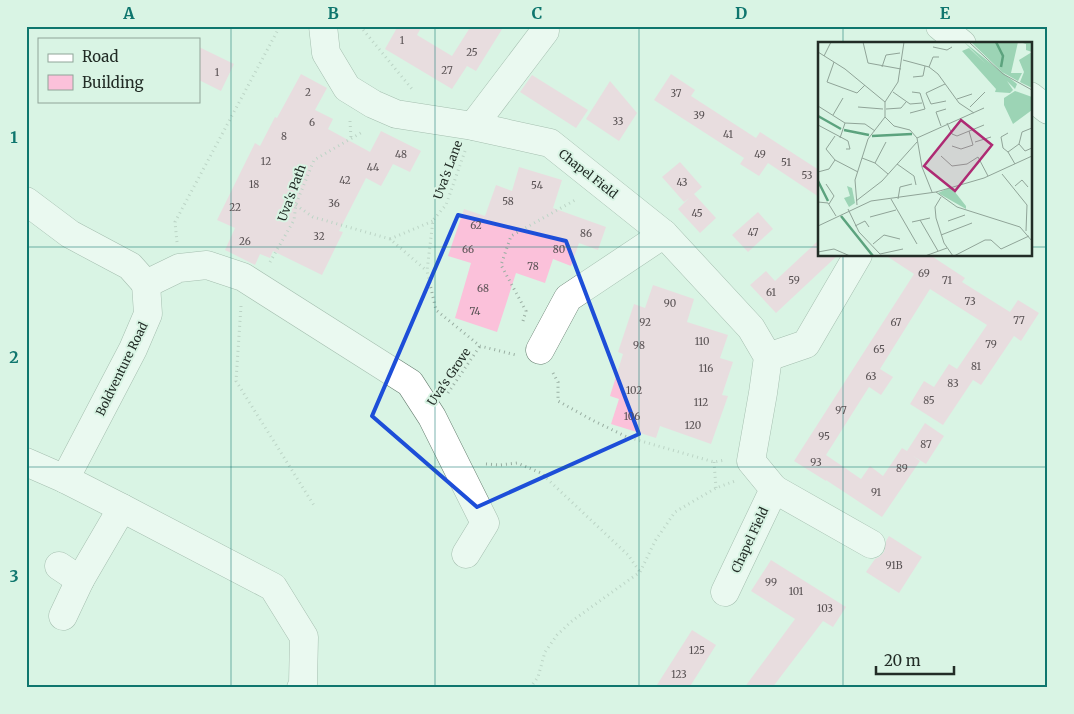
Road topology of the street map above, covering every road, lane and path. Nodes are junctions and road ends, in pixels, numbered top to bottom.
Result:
1 (280, 26) edge
2 (323, 26) edge
3 (360, 26) edge
4 (940, 26) edge
5 (545, 32) dead end
6 (960, 42) edge
7 (1032, 98) edge
8 (1048, 110) edge
9 (396, 114) junction
10 (438, 121) junction
11 (473, 126) junction
12 (601, 184) junction
13 (26, 201) edge
14 (296, 204) junction
15 (433, 220) junction
16 (664, 234) junction
17 (390, 239) junction
18 (857, 256) edge
19 (270, 261) dead end
20 (179, 268) junction
21 (427, 271) junction
22 (243, 277) junction
23 (146, 284) junction
24 (521, 328) dead end
25 (480, 346) junction
26 (531, 353) junction
27 (513, 355) junction
28 (768, 357) junction
29 (432, 417) junction
30 (751, 460) junction
31 (26, 462) edge
32 (714, 462) junction
33 (482, 463) dead end
34 (65, 479) junction
35 (774, 488) junction
36 (315, 507) dead end
37 (122, 508) junction
38 (871, 544) dead end
39 (466, 554) dead end
40 (640, 572) junction
41 (725, 592) dead end
42 (63, 616) dead end
43 (531, 687) edge
44 (301, 688) edge

1 - 20 path
2 - 9 street, Chapel Field
3 - 10 path
4 - 6 street
5 - 11 street
7 - 8 street
9 - 10 street, Chapel Field
9 - 14 path, Uva's Path
10 - 11 street, Chapel Field
11 - 12 street, Chapel Field
11 - 15 path, Uva's Lane
12 - 16 street, Chapel Field
12 - 24 path
13 - 23 street
14 - 17 path
14 - 19 path, Uva's Path
15 - 17 path
15 - 21 path, Uva's Lane
16 - 26 street
16 - 28 street, Chapel Field
17 - 21 path
18 - 28 street
20 - 22 street
20 - 23 street
21 - 25 path, Uva's Lane
22 - 29 street
22 - 36 path
23 - 34 street, Boldventure Road
25 - 27 path, Uva's Lane
25 - 29 path, Uva's Grove
26 - 27 path, Uva's Lane
26 - 27 path
26 - 32 path
28 - 30 street
29 - 39 street
30 - 32 path
30 - 35 street
31 - 34 street
32 - 40 path
33 - 40 path
34 - 37 street
35 - 38 street
35 - 41 street, Chapel Field
37 - 42 street
37 - 44 street
40 - 43 path

